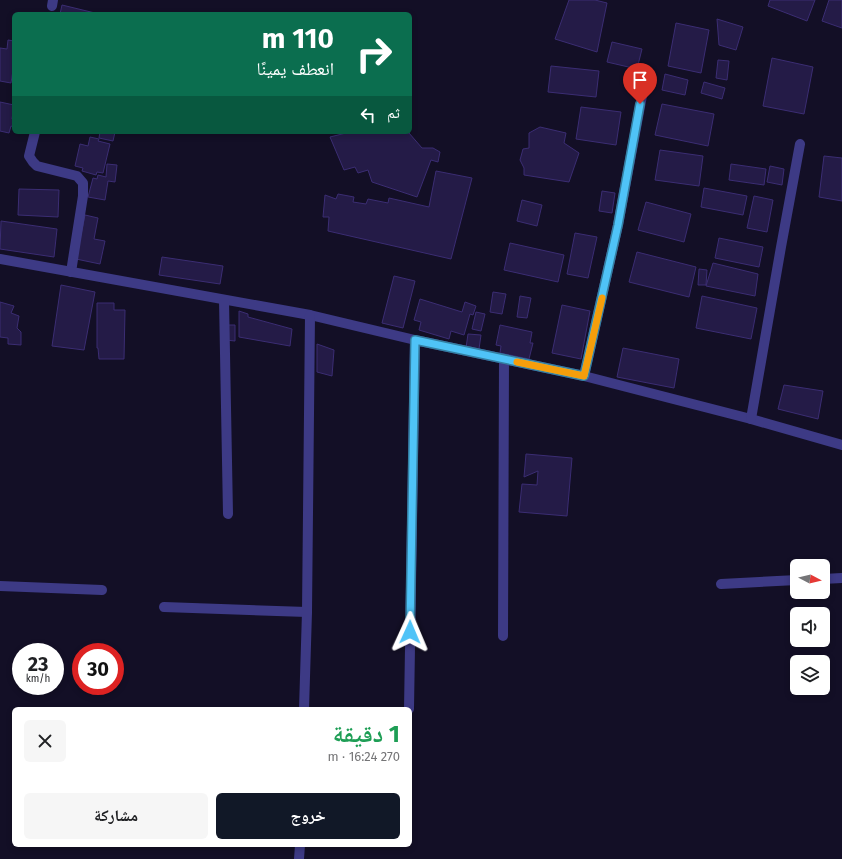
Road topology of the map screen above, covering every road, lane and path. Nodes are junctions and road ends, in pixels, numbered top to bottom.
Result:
1 (646, 74) dead end
2 (34, 134) edge
3 (800, 144) dead end
4 (0, 259) edge
5 (71, 272) junction
6 (224, 300) junction
7 (310, 315) junction
8 (415, 340) junction
9 (504, 359) junction
10 (584, 376) junction
11 (751, 419) junction
12 (842, 445) edge
13 (228, 514) dead end
14 (842, 578) edge
15 (830, 579) edge
16 (790, 580) edge
17 (721, 584) dead end
18 (0, 586) edge
19 (102, 590) dead end
20 (164, 607) dead end
21 (307, 612) junction
22 (503, 636) dead end
23 (304, 707) edge
24 (409, 707) edge
25 (300, 847) edge
26 (299, 859) edge

1 - 10 street
2 - 5 street
3 - 11 street
4 - 5 street
5 - 6 street
6 - 7 street
6 - 13 street
7 - 8 street
7 - 21 street
8 - 9 street
8 - 24 street
9 - 10 street
9 - 22 street
10 - 11 street
11 - 12 street
14 - 15 street
16 - 17 street
18 - 19 street
20 - 21 street
21 - 23 street
25 - 26 street

